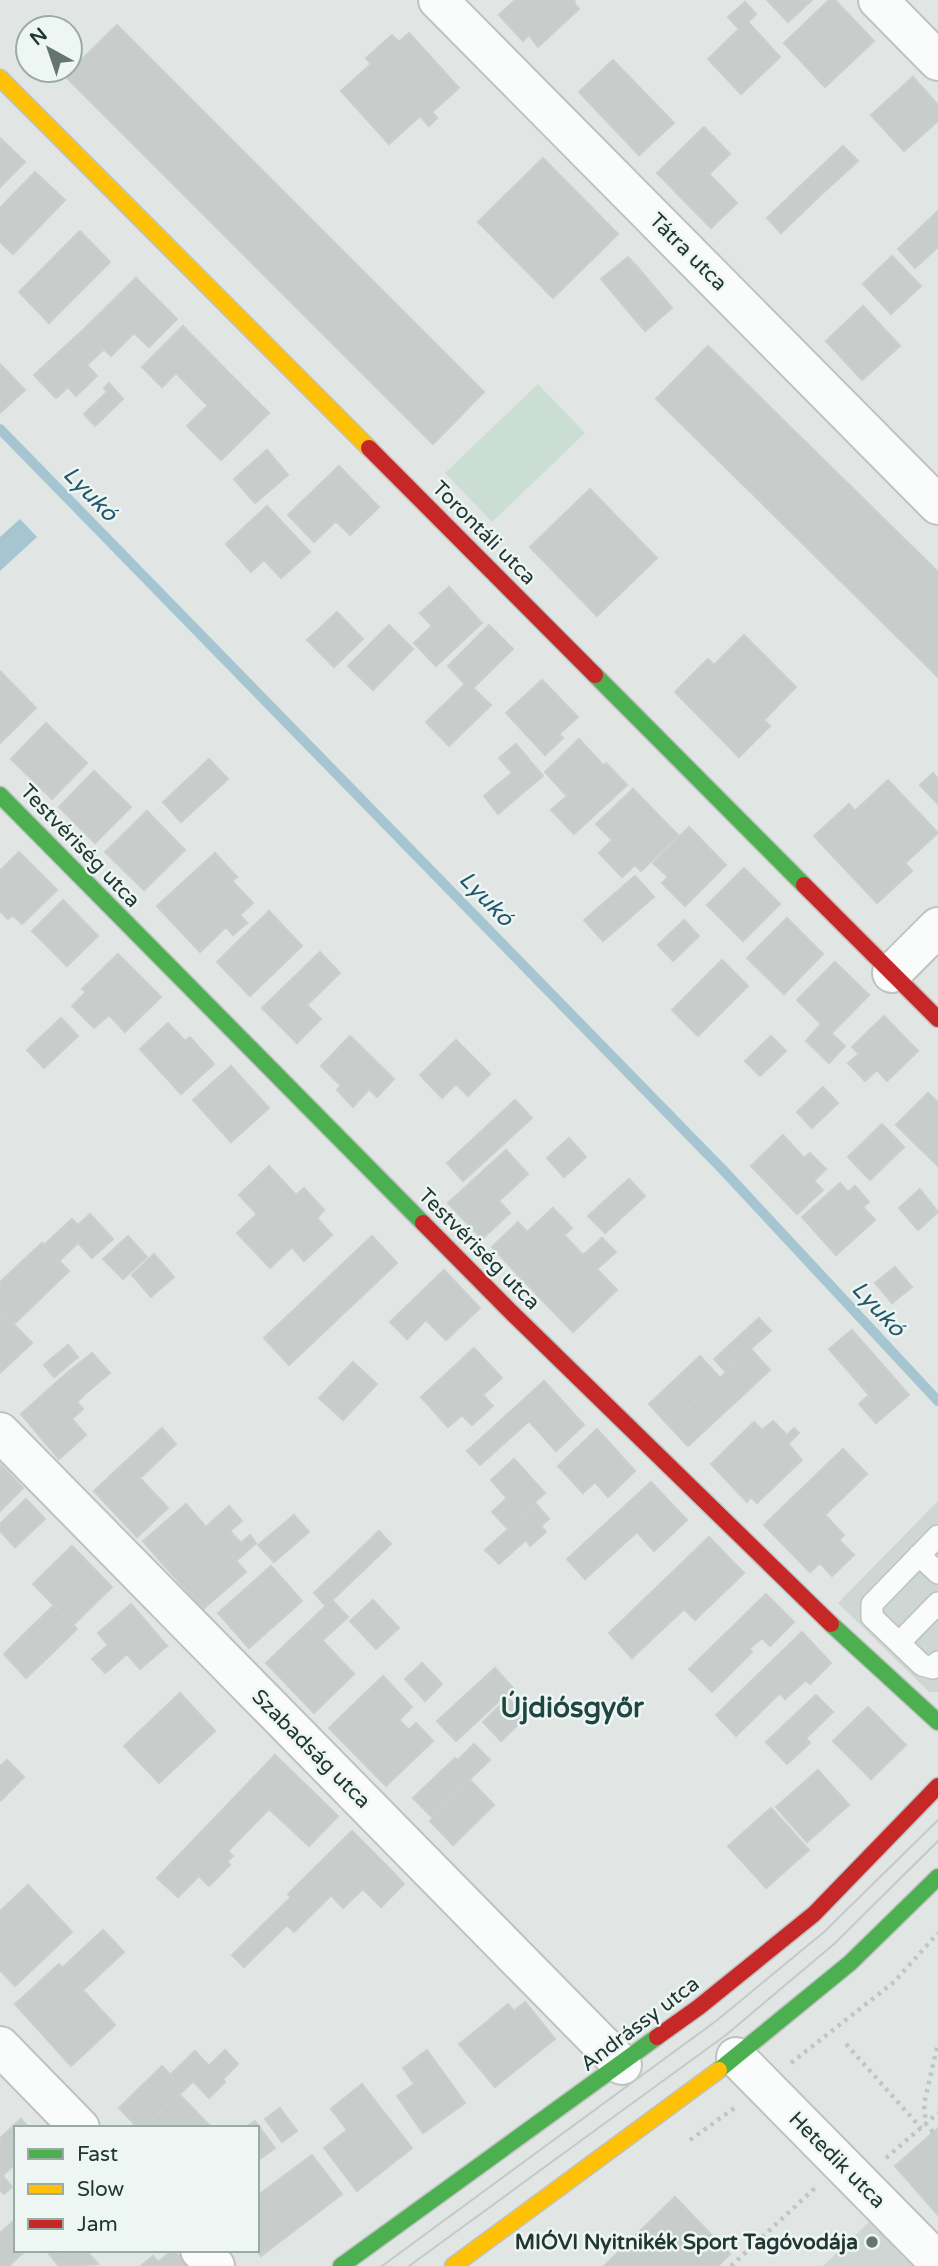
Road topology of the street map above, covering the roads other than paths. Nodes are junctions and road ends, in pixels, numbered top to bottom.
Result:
1 (438, 0) edge
2 (878, 0) edge
3 (938, 61) edge
4 (0, 78) edge
5 (938, 505) edge
6 (0, 795) edge
7 (938, 927) edge
8 (892, 973) junction
9 (938, 1019) edge
10 (0, 1432) edge
11 (938, 1536) edge
12 (919, 1555) junction
13 (938, 1573) edge
14 (938, 1603) edge
15 (899, 1643) junction
16 (938, 1662) edge
17 (938, 1722) edge
18 (938, 1786) edge
19 (938, 1877) edge
20 (0, 2046) edge
21 (736, 2056) junction
22 (622, 2065) junction
23 (78, 2126) edge
24 (202, 2252) edge
25 (938, 2262) edge
26 (215, 2266) edge
27 (341, 2266) edge
28 (453, 2266) edge

1 - 5 street, Tátra utca
2 - 3 street
4 - 8 main road, Torontáli utca
6 - 17 main road, Testvériség utca
7 - 8 street
8 - 9 main road, Torontáli utca
10 - 22 street, Szabadság utca
11 - 12 lane
12 - 13 lane
12 - 15 lane
14 - 15 lane
15 - 16 lane
18 - 22 main road, Andrássy utca
19 - 21 main road
20 - 23 street
21 - 25 street, Hetedik utca
21 - 28 main road
22 - 27 main road, Andrássy utca
24 - 26 street

